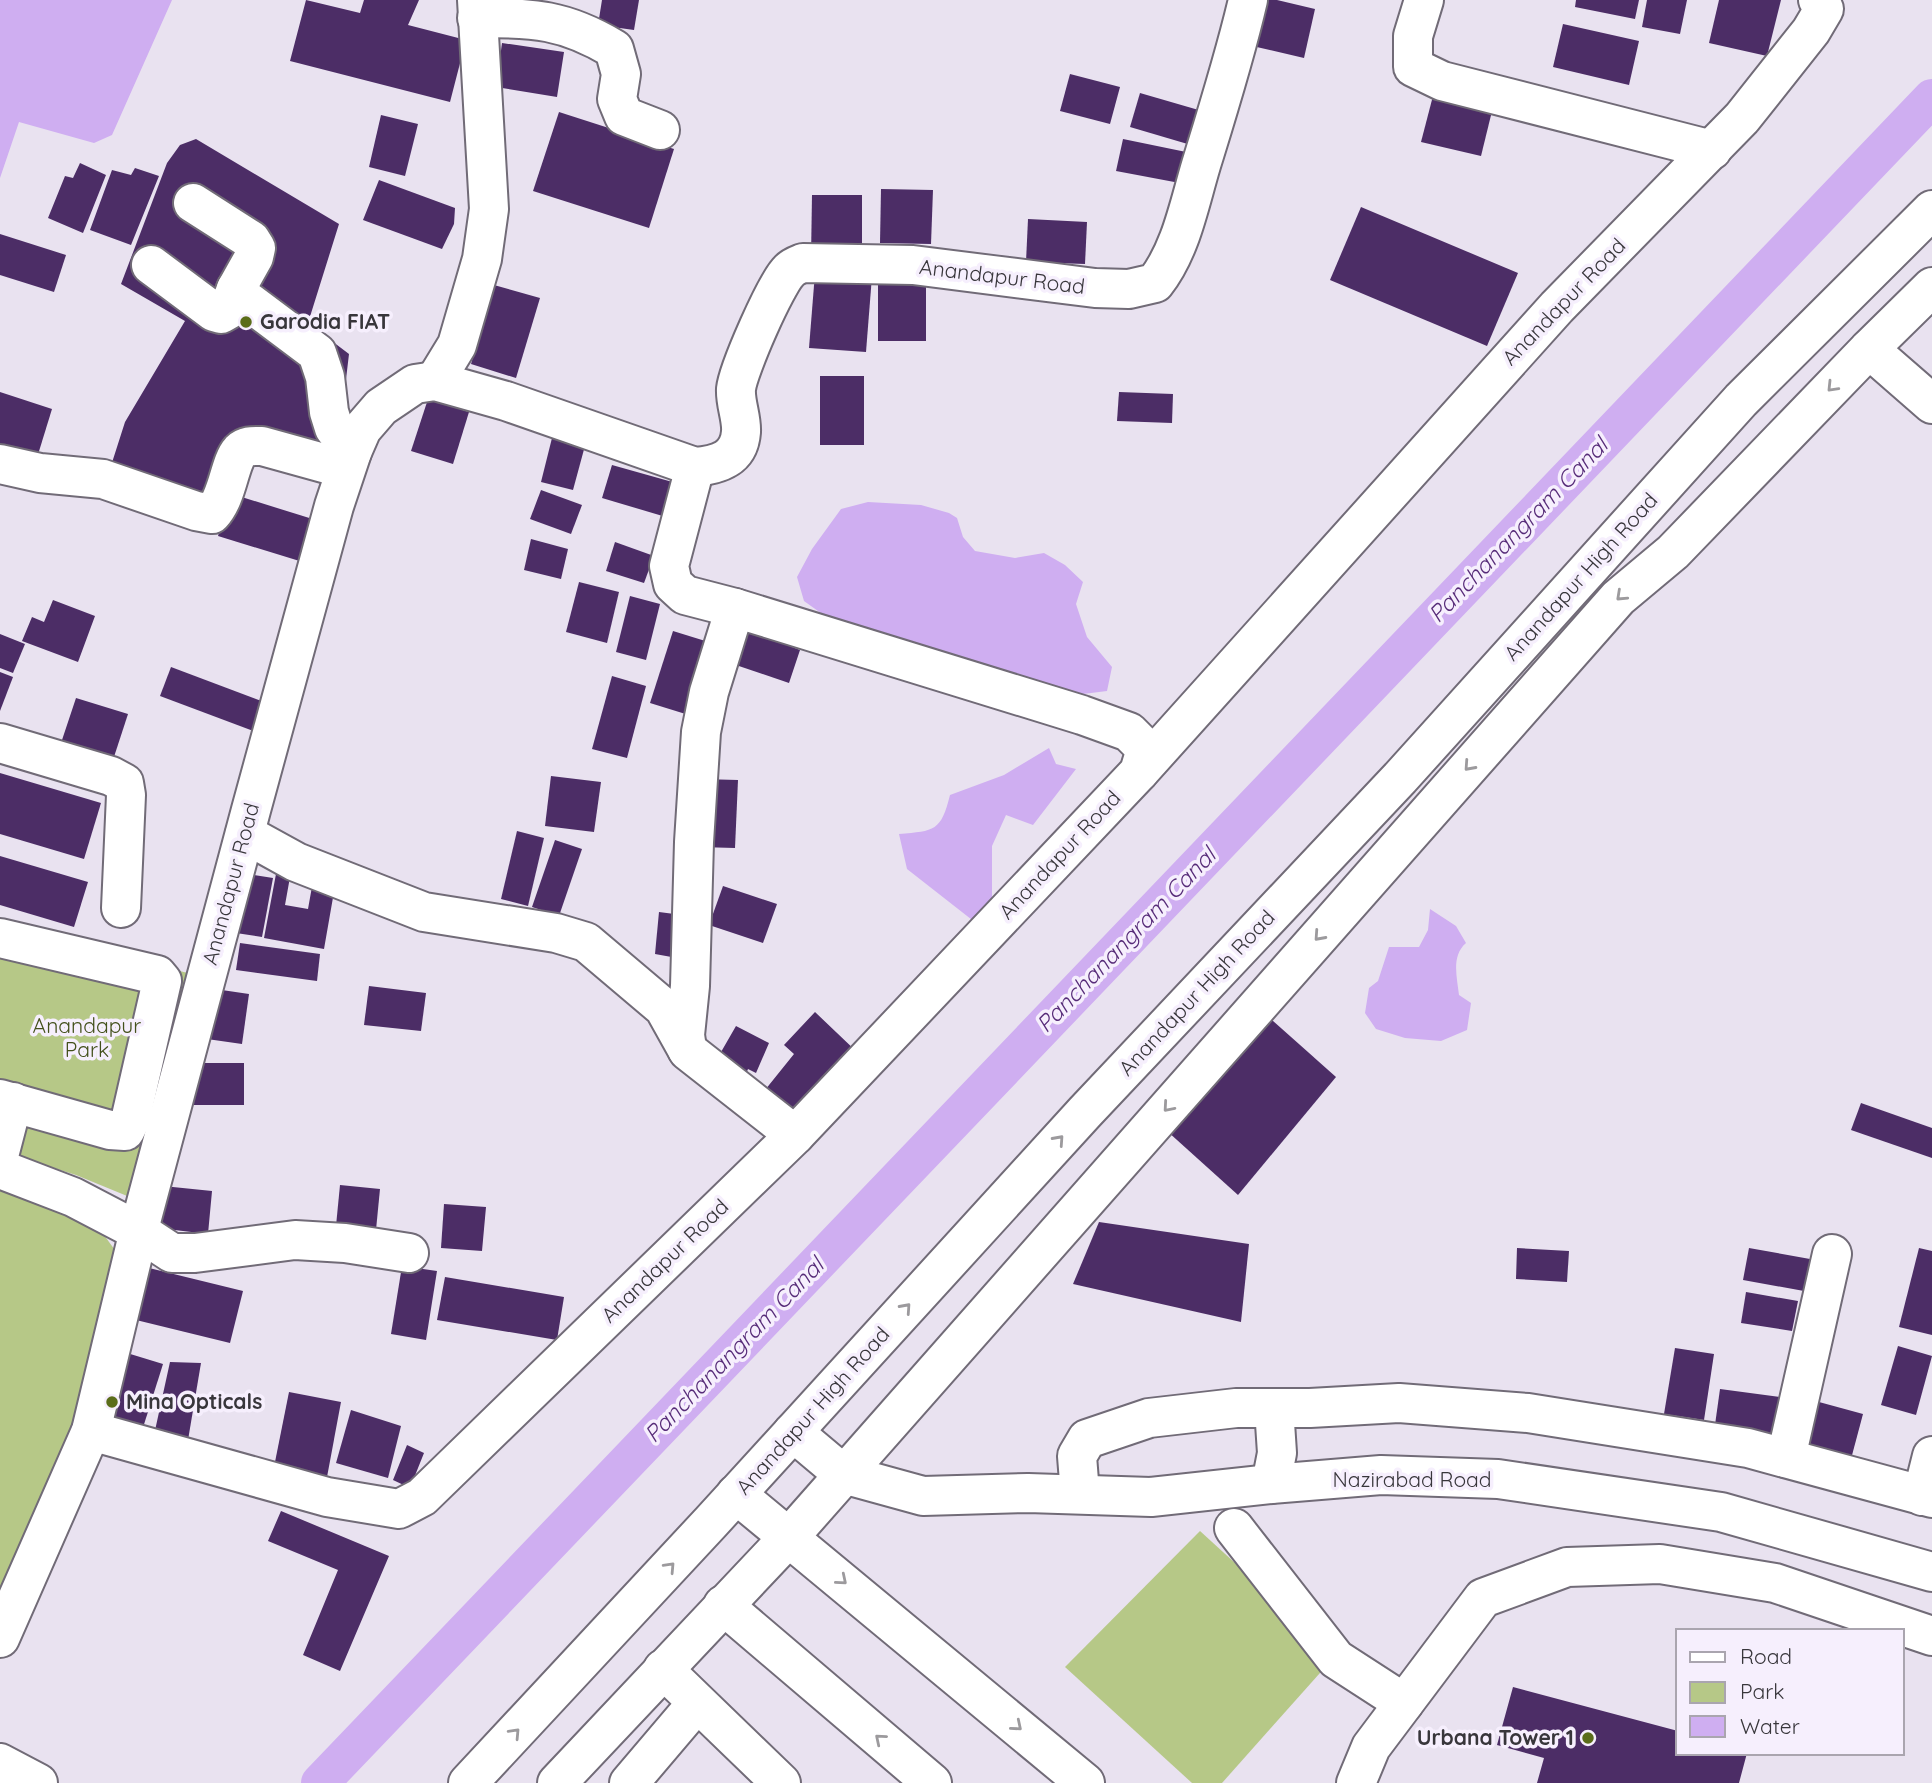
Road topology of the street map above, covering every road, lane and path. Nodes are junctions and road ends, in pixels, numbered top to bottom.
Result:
1 (1248, 0) edge
2 (1424, 0) edge
3 (1824, 3) edge
4 (477, 9) edge
5 (660, 130) dead end
6 (1712, 149) junction
7 (194, 203) dead end
8 (1932, 210) edge
9 (151, 265) dead end
10 (1932, 287) edge
11 (236, 289) junction
12 (1869, 349) junction
13 (435, 381) junction
14 (1932, 404) edge
15 (349, 461) junction
16 (0, 464) edge
17 (695, 467) junction
18 (735, 608) junction
19 (0, 743) edge
20 (1139, 772) junction
21 (245, 834) junction
22 (121, 908) dead end
23 (0, 938) edge
24 (688, 1051) junction
25 (142, 1059) junction
26 (182, 1069) junction
27 (6, 1100) edge
28 (795, 1135) junction
29 (0, 1152) edge
30 (0, 1169) edge
31 (140, 1232) junction
32 (409, 1253) dead end
33 (1832, 1254) dead end
34 (91, 1431) junction
35 (793, 1432) junction
36 (1275, 1442) junction
37 (1932, 1456) edge
38 (1786, 1458) junction
39 (844, 1474) junction
40 (1078, 1475) junction
41 (736, 1494) junction
42 (1927, 1497) edge
43 (1234, 1528) dead end
44 (790, 1536) junction
45 (1932, 1572) edge
46 (723, 1605) junction
47 (1932, 1636) edge
48 (0, 1637) edge
49 (663, 1669) junction
50 (697, 1703) junction
51 (1404, 1703) junction
52 (0, 1763) edge
53 (38, 1783) edge
54 (468, 1783) edge
55 (557, 1783) edge
56 (629, 1783) edge
57 (781, 1783) edge
58 (932, 1783) edge
59 (1086, 1783) edge
60 (1356, 1783) edge

1 - 17 street, Anandapur Road
2 - 6 street
3 - 6 street, Anandapur Road
4 - 5 street
4 - 13 street
6 - 20 street, Anandapur Road
7 - 11 street
35 -> 8 street, Anandapur High Road
9 - 11 street
10 - 12 street, Anandapur High Road
11 - 15 street
12 - 14 street
12 -> 39 street, Anandapur High Road
13 - 15 street, Anandapur Road
13 - 17 street
15 - 16 street
15 - 21 street, Anandapur Road
17 - 18 street
18 - 20 street
18 - 24 street
19 - 22 street
20 - 28 street, Anandapur Road
21 - 24 street
21 - 26 street, Anandapur Road
23 - 25 street
24 - 28 street
25 - 26 street
25 - 27 street
26 - 31 street, Anandapur Road
27 - 29 street
28 - 34 street, Anandapur Road
30 - 31 street
31 - 32 street
31 - 34 street, Anandapur Road
33 - 38 street
34 - 48 street, Anandapur Road
35 - 39 street
35 - 41 street, Anandapur High Road
36 - 38 street
36 - 40 street, Nazirabad Road
36 - 40 street
36 - 45 street, Nazirabad Road
37 - 42 street
38 - 42 street
39 - 40 street, Nazirabad Road
39 - 44 street, Anandapur High Road
41 - 44 street
54 -> 41 street, Anandapur High Road
43 - 51 street
44 - 46 street, Anandapur High Road
44 -> 59 street
46 - 49 street, Anandapur High Road
58 -> 46 street
47 - 51 street
49 - 50 street
49 - 55 street, Anandapur High Road
50 - 56 street
50 - 57 street
51 - 60 street
52 - 53 street

